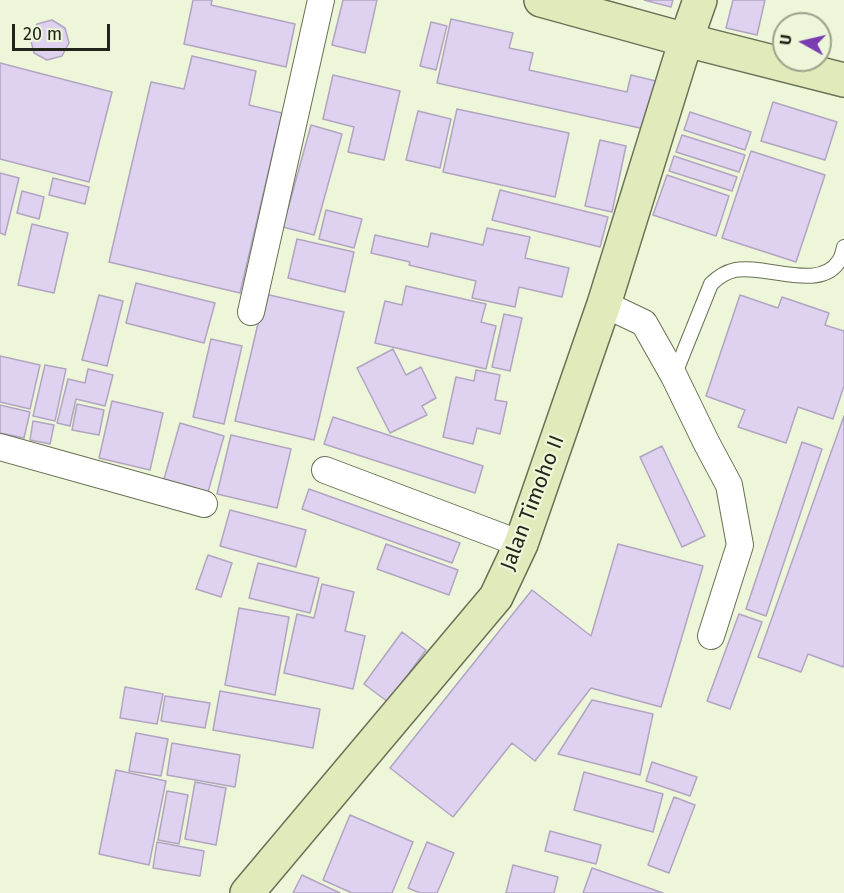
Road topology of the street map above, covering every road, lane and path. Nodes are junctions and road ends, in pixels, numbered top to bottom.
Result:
1 (321, 0) edge
2 (542, 0) edge
3 (700, 0) edge
4 (686, 40) junction
5 (844, 80) edge
6 (844, 247) edge
7 (604, 304) junction
8 (251, 312) dead end
9 (674, 376) junction
10 (0, 447) edge
11 (325, 470) dead end
12 (204, 504) dead end
13 (521, 544) junction
14 (711, 636) dead end
15 (247, 893) edge

1 - 8 street
2 - 4 street
3 - 4 street, Jalan Timoho II
4 - 5 street
4 - 7 street, Jalan Timoho II
6 - 9 lane
7 - 9 street
7 - 13 street, Jalan Timoho II
9 - 14 street
10 - 12 street
11 - 13 street
13 - 15 street, Jalan Timoho II

